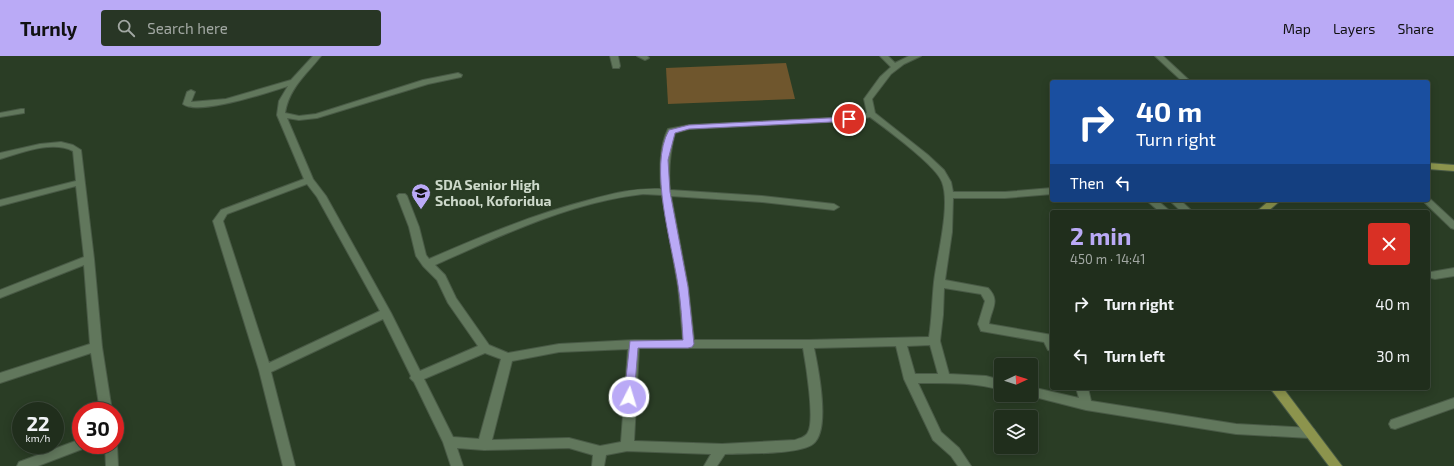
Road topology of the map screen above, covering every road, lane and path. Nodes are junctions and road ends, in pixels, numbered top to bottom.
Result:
1 (317, 56) edge
2 (614, 56) edge
3 (884, 56) edge
4 (917, 56) edge
5 (1159, 56) edge
6 (616, 66) dead end
7 (895, 67) junction
8 (458, 75) dead end
9 (1185, 80) edge
10 (294, 82) junction
11 (191, 92) dead end
12 (21, 111) dead end
13 (871, 114) junction
14 (0, 115) edge
15 (281, 115) junction
16 (0, 156) edge
17 (1430, 166) edge
18 (1454, 168) edge
19 (309, 180) junction
20 (81, 182) junction
21 (1050, 191) edge
22 (666, 192) junction
23 (948, 195) junction
24 (402, 196) dead end
25 (1154, 202) edge
26 (1176, 202) edge
27 (1274, 202) edge
28 (1429, 202) edge
29 (0, 203) edge
30 (834, 207) dead end
31 (1164, 210) edge
32 (1186, 210) edge
33 (1264, 210) edge
34 (1454, 226) edge
35 (90, 259) junction
36 (427, 264) junction
37 (1454, 272) edge
38 (1435, 275) dead end
39 (939, 283) junction
40 (0, 294) edge
41 (386, 314) junction
42 (934, 341) junction
43 (901, 342) junction
44 (1050, 342) edge
45 (634, 344) junction
46 (688, 344) junction
47 (808, 344) junction
48 (96, 348) junction
49 (485, 348) junction
50 (507, 357) junction
51 (265, 370) junction
52 (0, 378) edge
53 (416, 378) junction
54 (945, 378) junction
55 (910, 379) junction
56 (994, 383) edge
57 (1082, 390) edge
58 (1277, 390) edge
59 (1038, 394) edge
60 (105, 402) edge
61 (1454, 403) edge
62 (1086, 405) junction
63 (1395, 424) dead end
64 (1310, 434) junction
65 (448, 442) junction
66 (484, 445) junction
67 (627, 446) junction
68 (72, 447) edge
69 (722, 449) junction
70 (600, 451) junction
71 (111, 454) edge
72 (23, 466) edge
73 (112, 466) edge
74 (289, 466) edge
75 (457, 466) edge
76 (598, 466) edge
77 (710, 466) edge
78 (965, 466) edge
79 (1336, 466) edge

1 - 10 street
2 - 6 street
3 - 7 street
4 - 7 street
5 - 9 street
7 - 13 street
8 - 15 street
10 - 11 street
10 - 15 street
12 - 14 street
13 - 22 street
13 - 23 street
15 - 19 street
16 - 20 street
17 - 18 main road
19 - 41 street
19 - 51 street
20 - 29 street
20 - 35 street
21 - 23 street
22 - 30 street
22 - 36 street
22 - 46 street
23 - 39 street
24 - 36 street
25 - 31 street
26 - 32 street
27 - 33 main road
28 - 34 street
35 - 40 street
35 - 48 street
36 - 49 street
37 - 38 street
39 - 42 street
39 - 44 street
41 - 51 street
41 - 53 street
42 - 43 street
42 - 54 street
43 - 47 street
43 - 55 street
45 - 46 street
45 - 50 street
45 - 67 street
46 - 47 street
47 - 69 street
48 - 52 street
48 - 60 street
49 - 50 street
49 - 53 street
50 - 66 street
51 - 74 street
53 - 65 street
54 - 55 street
54 - 56 street
55 - 78 street
57 - 62 street
58 - 64 main road
59 - 62 street
61 - 63 street
62 - 64 street
64 - 79 main road
65 - 66 street
65 - 75 street
66 - 70 street
67 - 69 street
67 - 70 street
68 - 72 street
69 - 77 street
70 - 76 street
71 - 73 street

